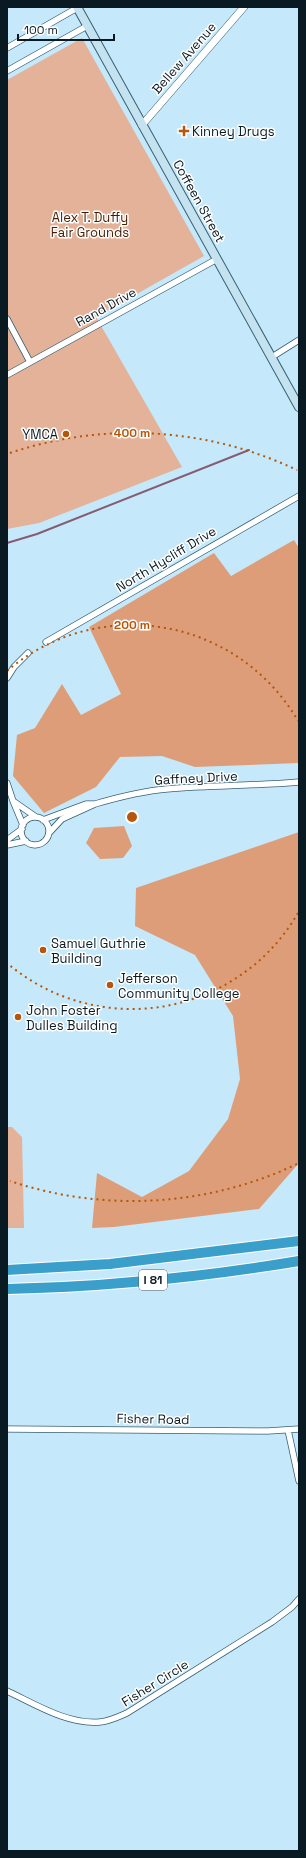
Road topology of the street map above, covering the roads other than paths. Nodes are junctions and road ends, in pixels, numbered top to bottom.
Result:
1 (77, 7) edge
2 (244, 7) edge
3 (87, 26) junction
4 (7, 48) edge
5 (7, 71) edge
6 (142, 125) junction
7 (217, 259) junction
8 (7, 319) edge
9 (299, 340) edge
10 (272, 357) junction
11 (30, 362) junction
12 (7, 376) edge
13 (299, 407) edge
14 (299, 496) edge
15 (46, 642) dead end
16 (28, 653) dead end
17 (7, 678) edge
18 (299, 782) edge
19 (7, 783) edge
20 (13, 801) junction
21 (95, 804) junction
22 (36, 817) junction
23 (43, 820) junction
24 (22, 827) junction
25 (49, 833) junction
26 (7, 840) edge
27 (26, 841) junction
28 (7, 845) edge
29 (299, 1241) edge
30 (299, 1261) edge
31 (7, 1270) edge
32 (7, 1289) edge
33 (7, 1429) edge
34 (299, 1429) edge
35 (288, 1430) junction
36 (299, 1480) edge
37 (299, 1599) edge
38 (7, 1691) edge

1 - 3 main road, Coffeen Street
1 - 4 street
2 - 6 street, Bellew Avenue
3 - 5 street
3 - 6 main road, Coffeen Street
6 - 7 main road, Coffeen Street
7 - 10 main road, Coffeen Street
7 - 11 street, Rand Drive
8 - 11 street
9 - 10 street
10 - 13 main road, Coffeen Street
11 - 12 street, Rand Drive
14 - 15 street, North Hycliff Drive
16 - 17 street
18 - 21 street, Gaffney Drive
19 - 20 street
20 - 22 street
20 - 24 street
21 - 23 street, Gaffney Drive
21 - 25 street, Gaffney Drive
22 - 23 street
22 - 24 street
23 - 25 street
24 - 26 street
24 - 27 street
25 - 27 street
27 - 28 street
29 - 31 highway, I 81
30 - 32 highway, I 81
33 - 35 street, Fisher Road
34 - 35 street, Fisher Road
35 - 36 street
37 - 38 street, Fisher Circle

